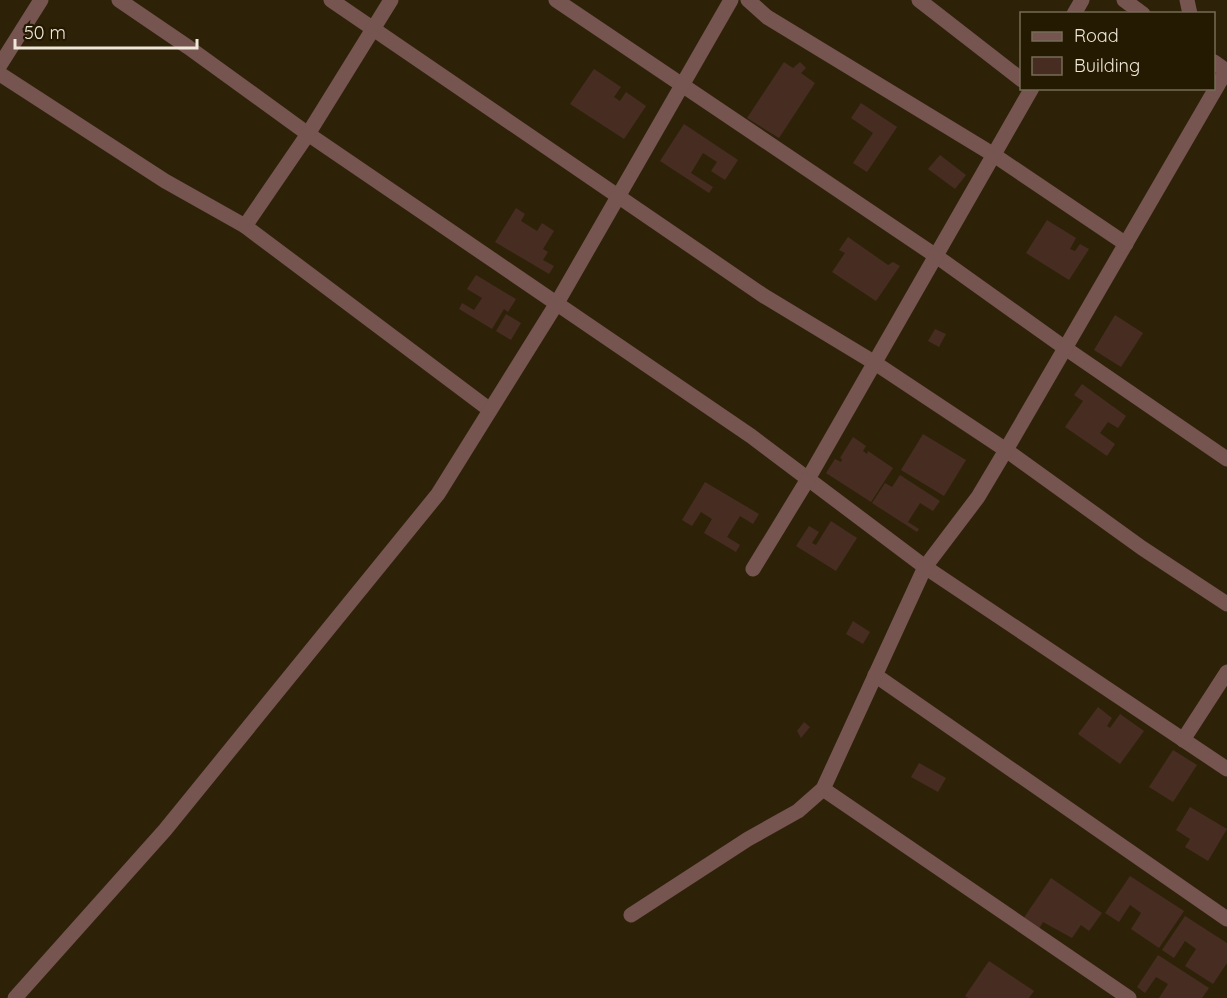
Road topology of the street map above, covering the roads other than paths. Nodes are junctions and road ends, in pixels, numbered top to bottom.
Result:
1 (41, 0) edge
2 (119, 0) edge
3 (332, 0) edge
4 (391, 0) edge
5 (556, 0) edge
6 (731, 0) edge
7 (748, 0) edge
8 (919, 0) edge
9 (1124, 0) edge
10 (1140, 12) edge
11 (374, 28) junction
12 (0, 65) edge
13 (1227, 71) edge
14 (0, 74) edge
15 (1020, 78) edge
16 (683, 86) junction
17 (1031, 90) edge
18 (308, 134) junction
19 (994, 154) junction
20 (619, 196) junction
21 (245, 226) junction
22 (1126, 244) junction
23 (936, 256) junction
24 (558, 303) junction
25 (1065, 348) junction
26 (875, 363) junction
27 (490, 410) junction
28 (1006, 450) junction
29 (1227, 459) edge
30 (808, 479) junction
31 (925, 567) junction
32 (753, 569) dead end
33 (1227, 604) edge
34 (1227, 672) edge
35 (875, 675) junction
36 (1183, 740) junction
37 (1227, 769) edge
38 (823, 789) junction
39 (631, 915) dead end
40 (1227, 918) edge
41 (15, 998) edge
42 (1129, 998) edge

1 - 12 street
2 - 18 street
3 - 11 street
4 - 11 street
5 - 16 street
6 - 16 street
7 - 19 street
8 - 15 street
9 - 10 street
11 - 18 street
11 - 20 street
13 - 22 street
14 - 21 street
16 - 20 street
16 - 23 street
17 - 19 street
18 - 21 street
18 - 24 street
19 - 22 street
19 - 23 street
20 - 24 street
20 - 26 street
21 - 27 street
22 - 25 street
23 - 25 street
23 - 26 street
24 - 27 street
24 - 30 street
25 - 28 street
25 - 29 street
26 - 28 street
26 - 30 street
27 - 41 street
28 - 31 street
28 - 33 street
30 - 31 street
30 - 32 street
31 - 35 street
31 - 36 street
34 - 36 street
35 - 38 street
35 - 40 street
36 - 37 street
38 - 39 street
38 - 42 street

